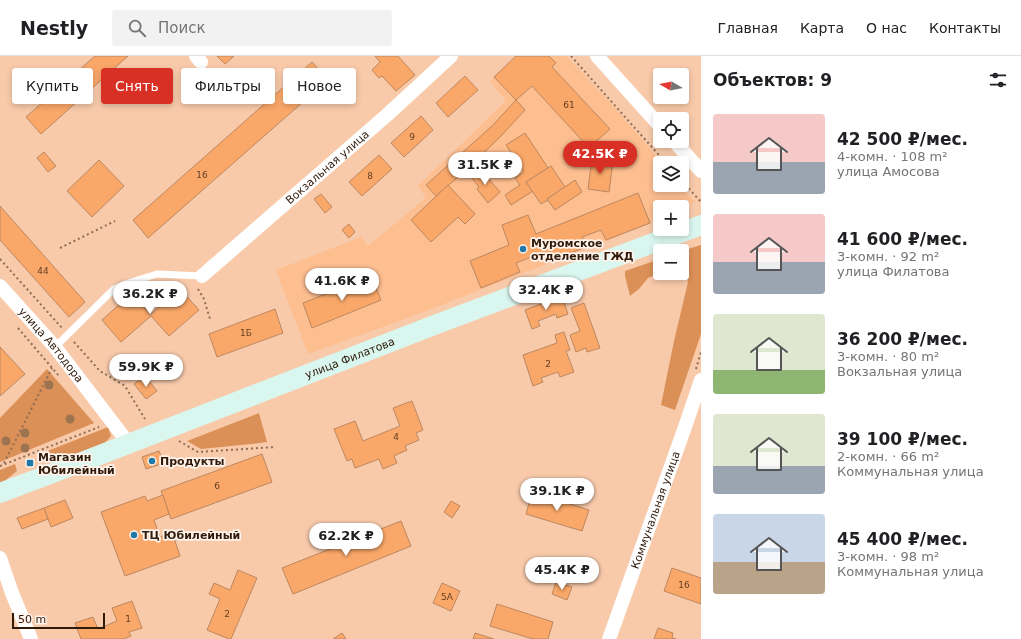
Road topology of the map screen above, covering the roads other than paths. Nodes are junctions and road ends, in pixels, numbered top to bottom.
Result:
1 (451, 56) edge
2 (596, 56) edge
3 (653, 118) edge
4 (680, 148) edge
5 (701, 171) edge
6 (701, 224) edge
7 (196, 276) joint
8 (0, 286) edge
9 (55, 347) junction
10 (701, 380) edge
11 (130, 444) junction
12 (0, 493) edge
13 (0, 558) edge
14 (30, 639) edge
15 (609, 639) edge

1 - 7 street, Вокзальная улица
2 - 3 street
4 - 5 street
6 - 11 street, улица Филатова
7 - 9 lane
8 - 9 street, улица Автодора
9 - 11 street, улица Автодора
10 - 15 street, Коммунальная улица
11 - 12 street, улица Филатова
13 - 14 street

